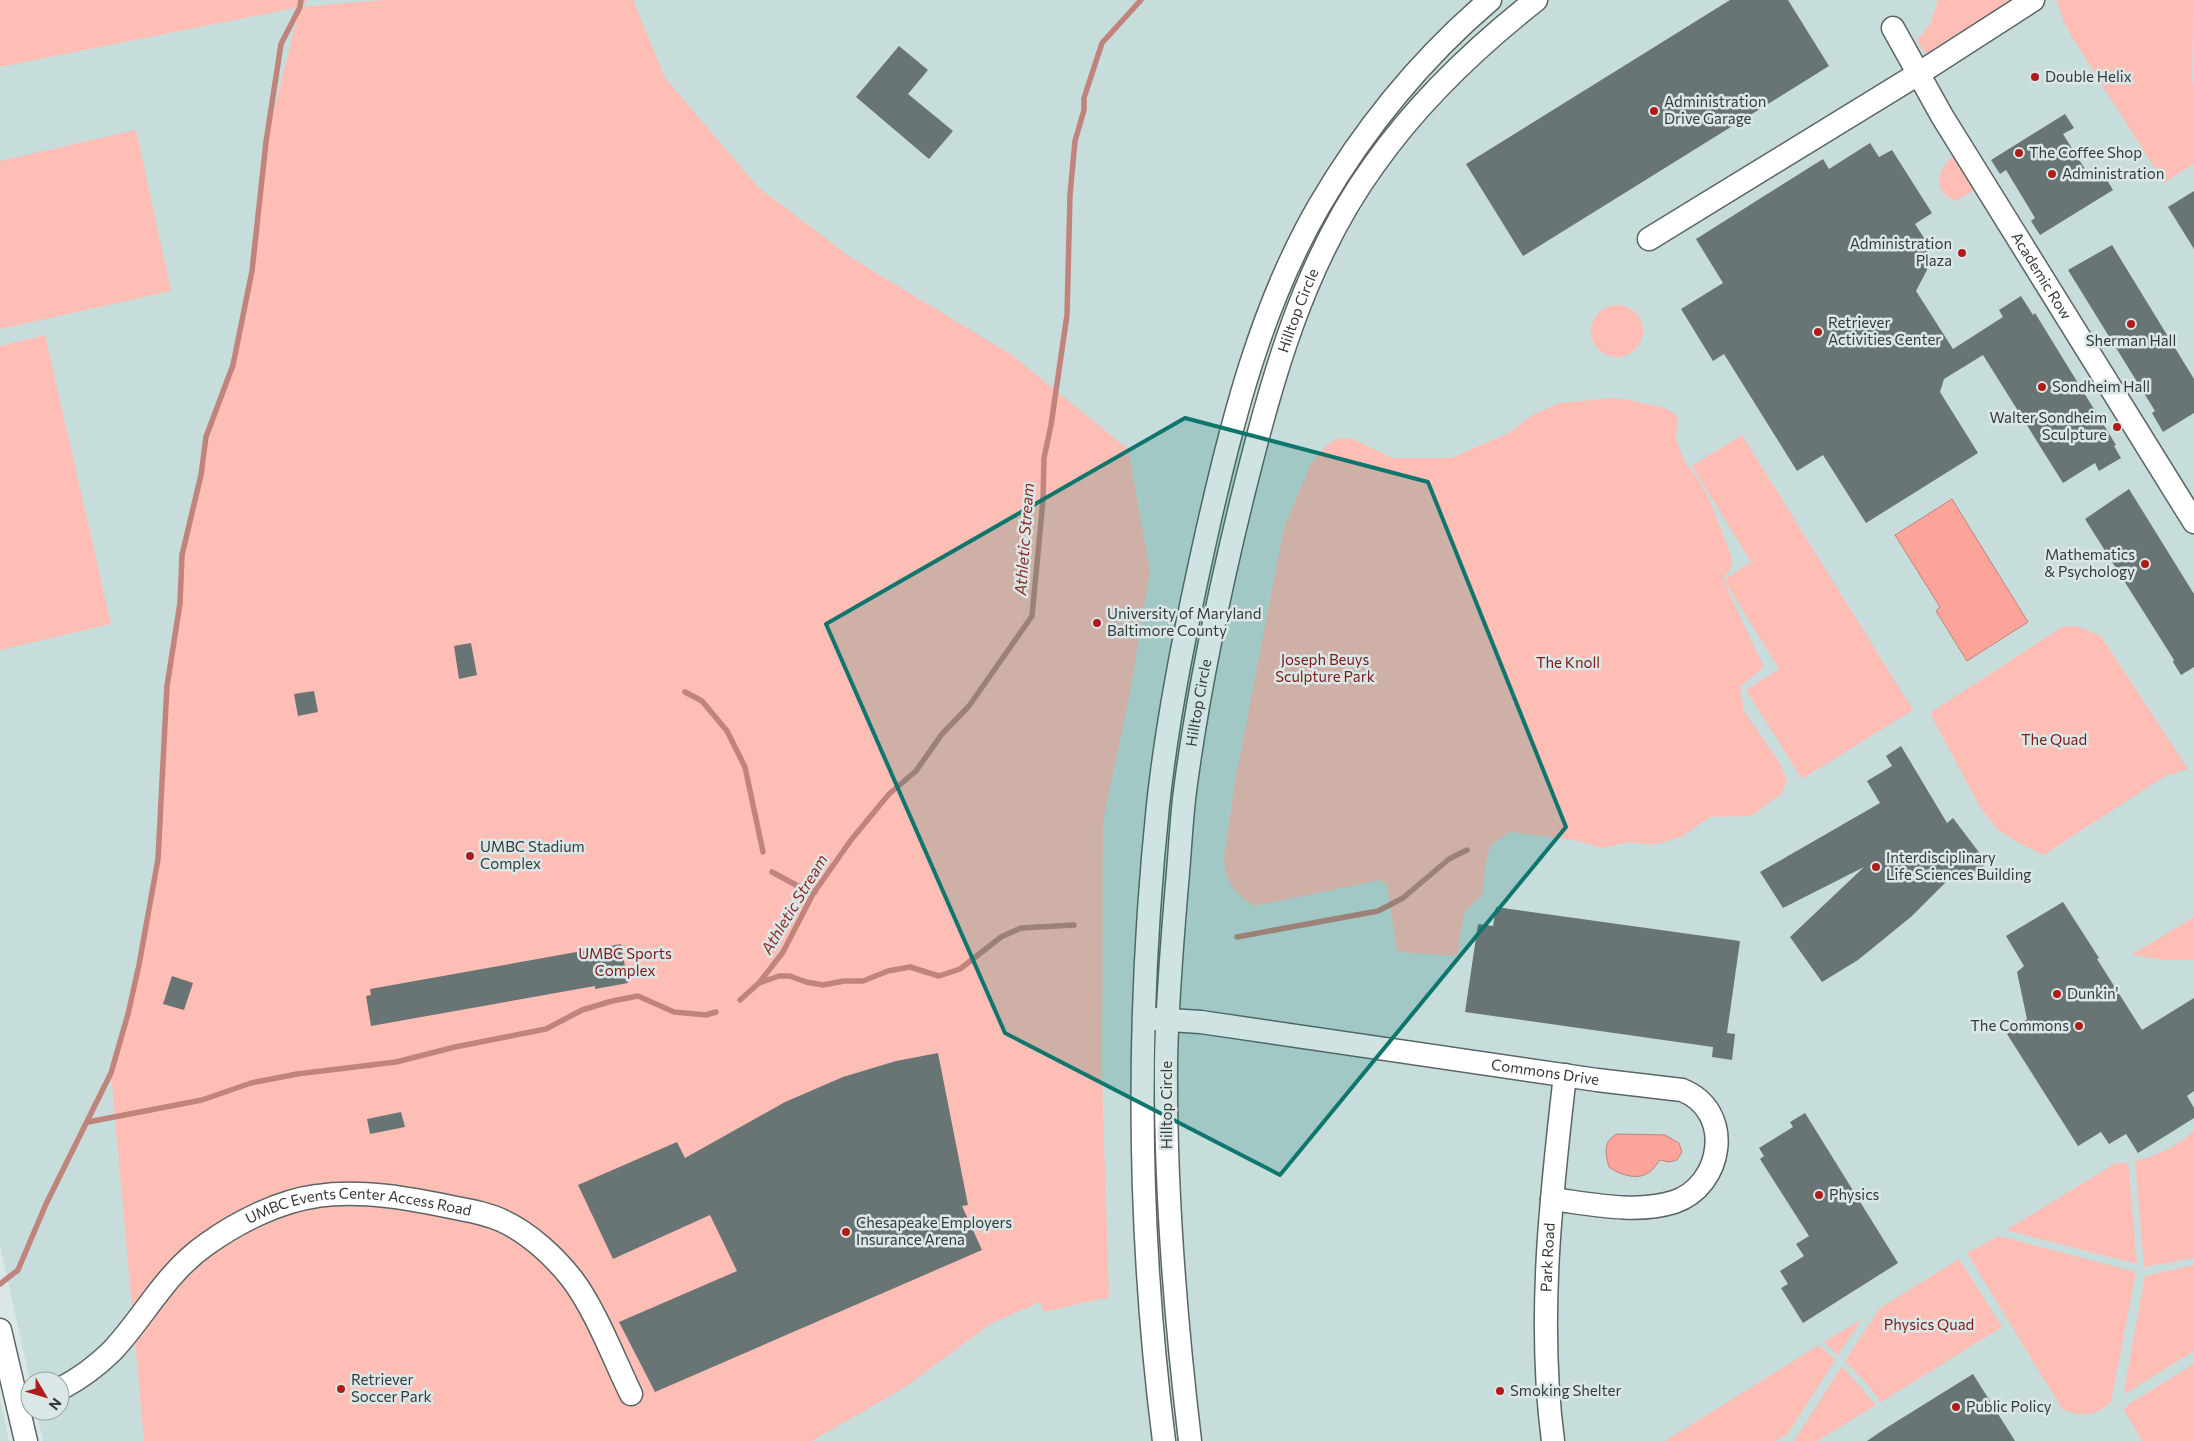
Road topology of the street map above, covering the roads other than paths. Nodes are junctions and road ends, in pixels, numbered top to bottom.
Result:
1 (1490, 0) edge
2 (1536, 0) edge
3 (2033, 0) edge
4 (1893, 28) dead end
5 (1918, 74) junction
6 (1649, 238) dead end
7 (2194, 522) edge
8 (1142, 1019) junction
9 (1168, 1020) junction
10 (1565, 1075) junction
11 (1552, 1199) junction
12 (0, 1330) edge
13 (70, 1384) edge
14 (20, 1390) edge
15 (631, 1394) dead end
16 (25, 1421) edge
17 (26, 1441) edge
18 (1164, 1441) edge
19 (1190, 1441) edge
20 (1553, 1441) edge

1 - 8 street, Hilltop Circle
2 - 9 street, Hilltop Circle
3 - 5 street
4 - 5 street, Academic Row
5 - 6 street
5 - 7 street, Academic Row
8 - 9 street, Commons Drive
8 - 18 street, Hilltop Circle
9 - 10 street, Commons Drive
9 - 19 street, Hilltop Circle
10 - 11 street, Park Road
10 - 11 street, Commons Drive
11 - 20 street, Park Road
12 - 14 street
13 - 15 street, UMBC Events Center Access Road
16 - 17 street

